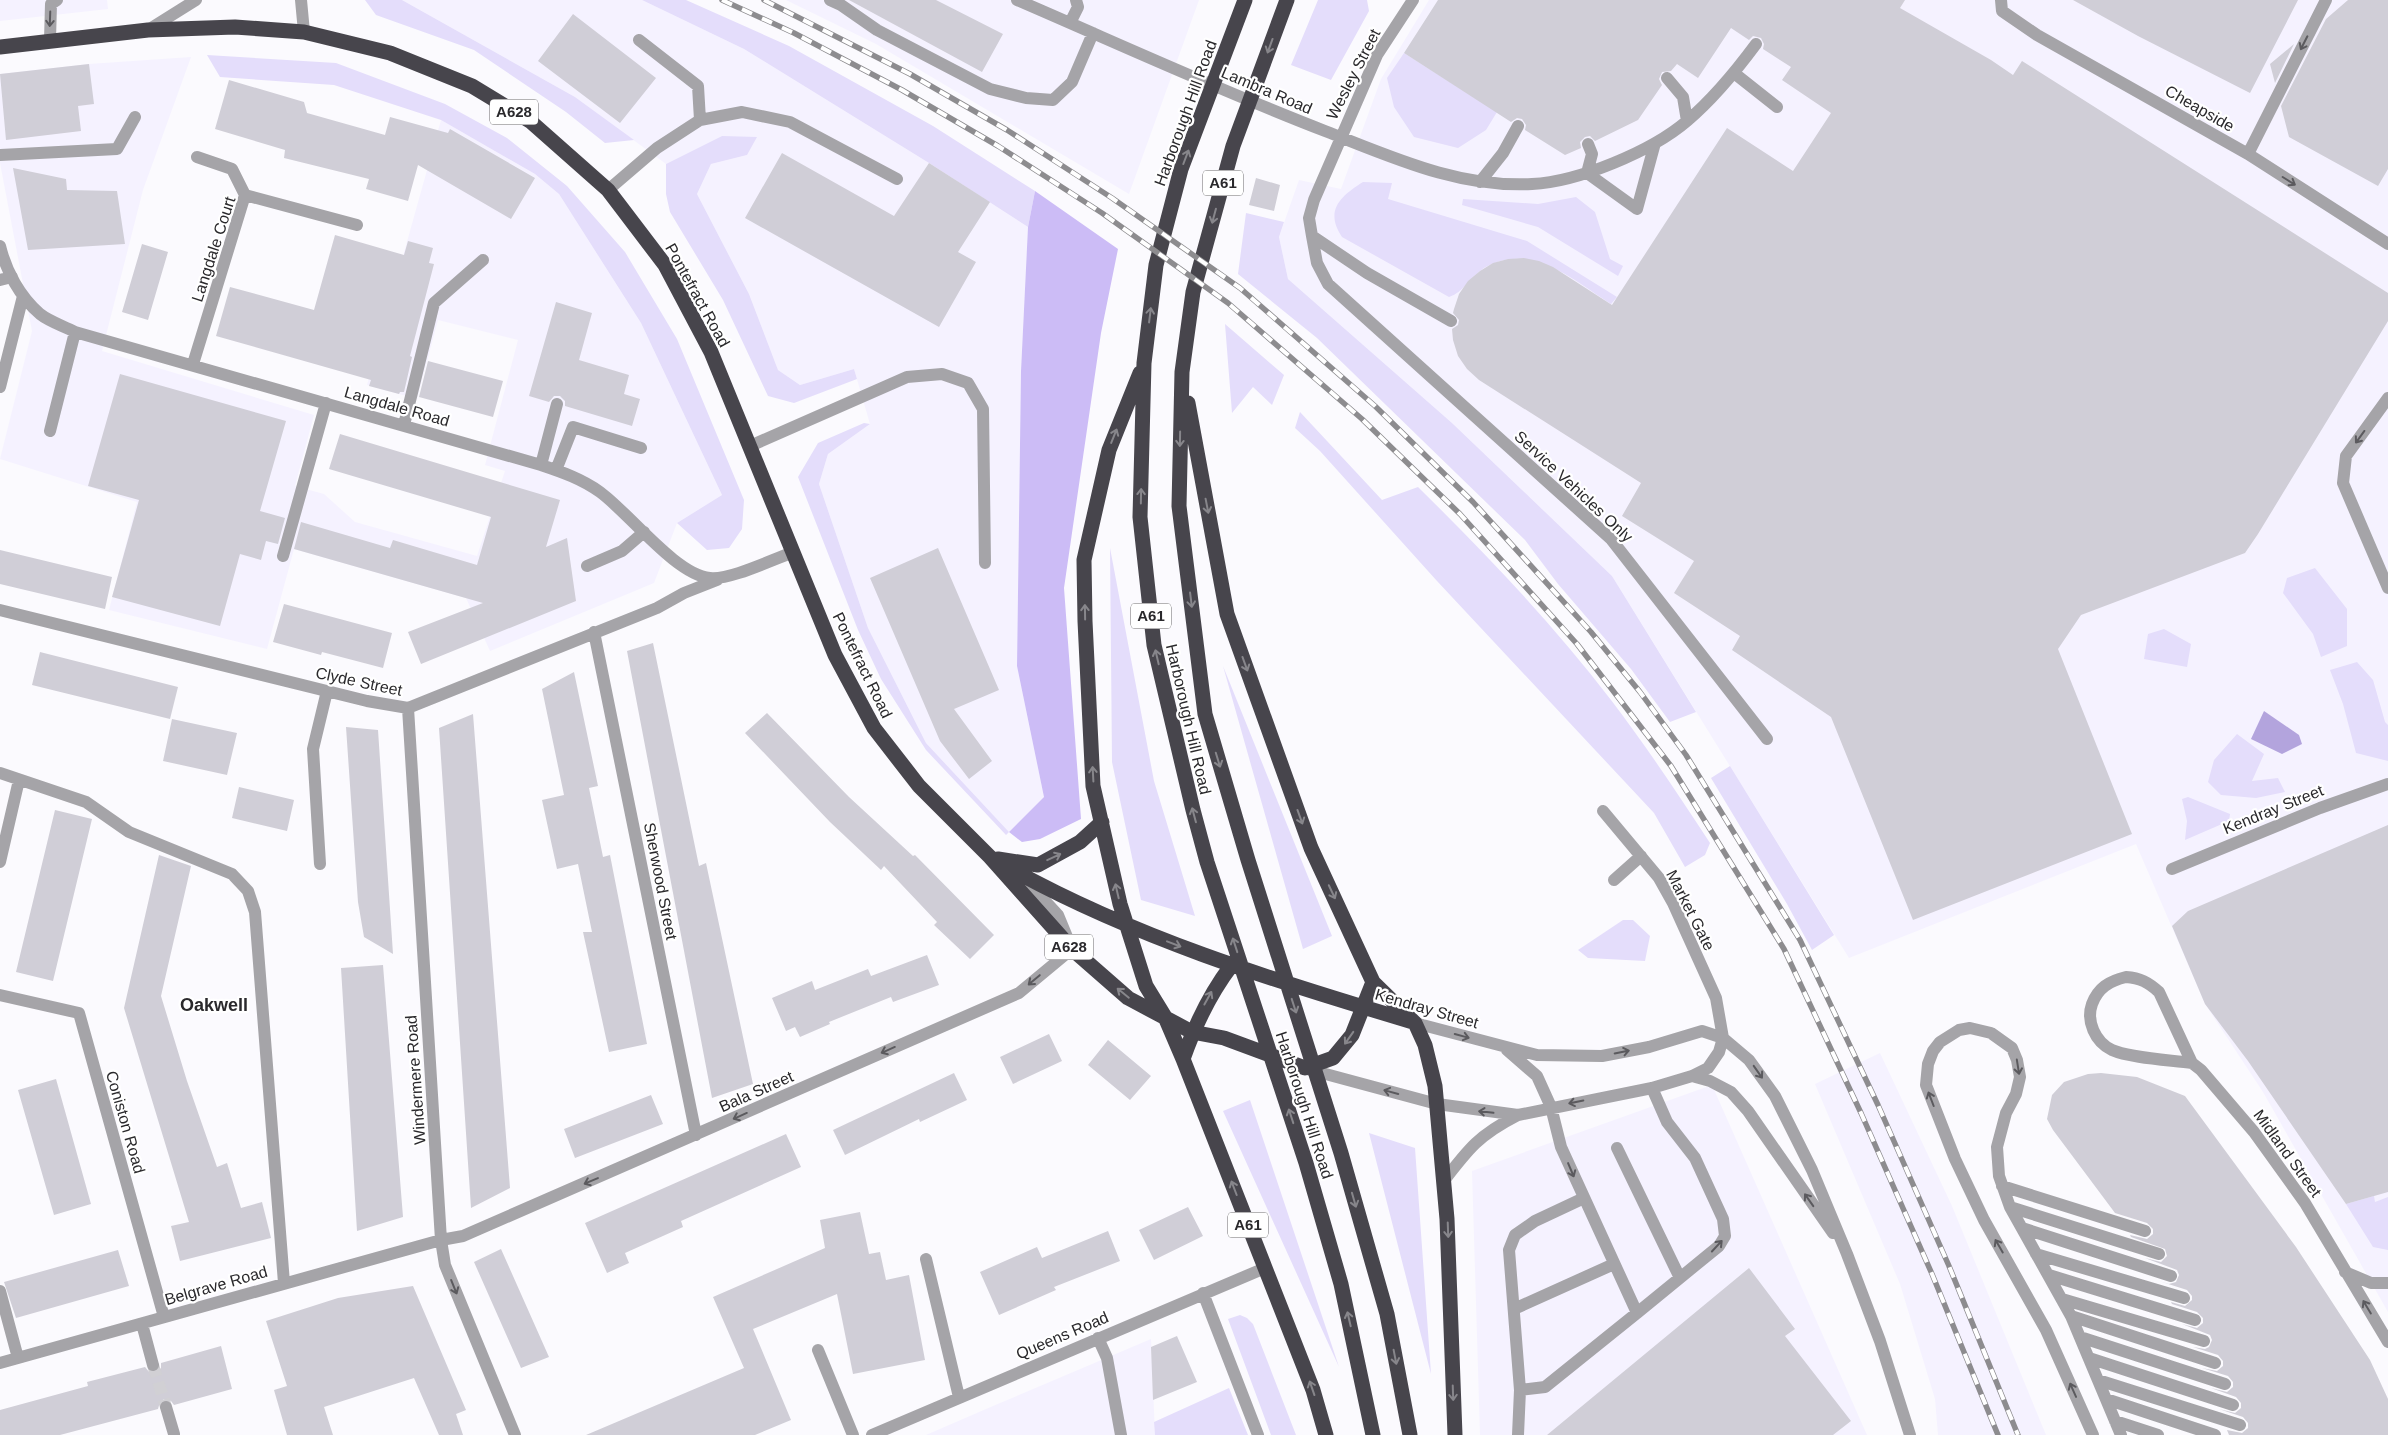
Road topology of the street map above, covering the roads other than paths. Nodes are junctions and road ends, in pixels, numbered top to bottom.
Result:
1 (56, 0) edge
2 (196, 0) edge
3 (301, 0) edge
4 (830, 0) edge
5 (1017, 0) edge
6 (1076, 0) edge
7 (1245, 0) edge
8 (1287, 0) edge
9 (1412, 0) edge
10 (2001, 0) edge
11 (2326, 0) edge
12 (1070, 23) junction
13 (148, 30) junction
14 (304, 32) junction
15 (1093, 33) junction
16 (50, 40) junction
17 (639, 40) dead end
18 (1756, 44) dead end
19 (0, 47) edge
20 (1734, 73) junction
21 (1667, 78) dead end
22 (1777, 107) dead end
23 (135, 116) dead end
24 (700, 120) junction
25 (1687, 121) junction
26 (1518, 126) dead end
27 (1340, 137) junction
28 (1654, 143) junction
29 (1588, 144) dead end
30 (2248, 154) junction
31 (0, 155) edge
32 (197, 156) dead end
33 (1587, 173) junction
34 (897, 179) dead end
35 (1480, 182) junction
36 (608, 190) junction
37 (245, 195) junction
38 (357, 225) dead end
39 (1312, 236) junction
40 (2388, 244) edge
41 (0, 246) edge
42 (483, 260) dead end
43 (6, 278) edge
44 (1328, 284) joint
45 (23, 296) junction
46 (1451, 321) dead end
47 (75, 332) junction
48 (1144, 363) junction
49 (193, 364) junction
50 (1182, 372) junction
51 (0, 387) edge
52 (2388, 398) edge
53 (326, 402) junction
54 (558, 404) dead end
55 (404, 425) junction
56 (50, 431) dead end
57 (750, 446) junction
58 (641, 448) dead end
59 (541, 465) junction
60 (556, 470) junction
61 (644, 532) junction
62 (794, 552) junction
63 (283, 556) dead end
64 (985, 563) dead end
65 (587, 566) dead end
66 (723, 578) junction
67 (2388, 588) edge
68 (0, 610) edge
69 (594, 632) junction
70 (327, 691) junction
71 (408, 708) junction
72 (1767, 739) dead end
73 (0, 773) edge
74 (19, 780) junction
75 (2388, 784) edge
76 (1603, 811) dead end
77 (1102, 822) junction
78 (1641, 856) junction
79 (990, 857) junction
80 (0, 862) edge
81 (320, 864) dead end
82 (2172, 868) dead end
83 (1022, 876) junction
84 (1614, 880) dead end
85 (1128, 927) junction
86 (1072, 949) junction
87 (1231, 966) junction
88 (1373, 982) junction
89 (0, 996) edge
90 (1364, 1008) junction
91 (1165, 1018) junction
92 (1415, 1023) junction
93 (1192, 1032) junction
94 (1723, 1038) junction
95 (1506, 1048) junction
96 (1183, 1059) junction
97 (2192, 1063) junction
98 (1305, 1068) junction
99 (1692, 1076) junction
100 (1652, 1088) junction
101 (1436, 1104) junction
102 (1551, 1108) junction
103 (1518, 1115) junction
104 (696, 1135) junction
105 (1617, 1148) dead end
106 (1443, 1182) junction
107 (2002, 1186) junction
108 (1584, 1198) junction
109 (2010, 1207) junction
110 (2022, 1228) junction
111 (2145, 1231) dead end
112 (441, 1240) junction
113 (1847, 1254) junction
114 (2036, 1254) junction
115 (2159, 1254) dead end
116 (926, 1258) dead end
117 (1614, 1264) junction
118 (1265, 1268) junction
119 (2346, 1272) junction
120 (2049, 1275) junction
121 (1679, 1276) junction
122 (2171, 1276) dead end
123 (284, 1283) junction
124 (2388, 1283) edge
125 (0, 1291) edge
126 (1204, 1293) junction
127 (2184, 1298) dead end
128 (2062, 1299) junction
129 (1514, 1309) junction
130 (1637, 1312) junction
131 (2071, 1316) junction
132 (164, 1317) junction
133 (2195, 1320) dead end
134 (142, 1324) junction
135 (2080, 1337) junction
136 (1098, 1338) junction
137 (2204, 1340) dead end
138 (2388, 1342) edge
139 (818, 1350) dead end
140 (18, 1358) junction
141 (2089, 1358) junction
142 (0, 1363) edge
143 (2215, 1363) dead end
144 (153, 1365) tunnel mouth
145 (2098, 1380) junction
146 (2225, 1384) dead end
147 (1520, 1390) junction
148 (959, 1397) junction
149 (2106, 1398) junction
150 (2233, 1405) dead end
151 (166, 1407) tunnel mouth
152 (2115, 1421) junction
153 (2240, 1425) dead end
154 (174, 1434) edge
155 (515, 1435) edge
156 (853, 1435) edge
157 (872, 1435) edge
158 (1121, 1435) edge
159 (1258, 1435) edge
160 (1326, 1435) edge
161 (1373, 1435) edge
162 (1410, 1435) edge
163 (1455, 1435) edge
164 (1518, 1435) edge
165 (1910, 1435) edge
166 (2093, 1435) edge
167 (2121, 1435) edge
168 (2158, 1435) edge
169 (2215, 1435) edge

1 -> 16 street
2 - 13 street
3 - 14 street
4 - 15 street
5 - 12 street, Lambra Road
6 - 12 street
48 -> 7 highway, Harborough Hill Road / A61
8 -> 50 highway, Harborough Hill Road / A61
9 - 27 street, Wesley Street
10 - 30 street, Cheapside
11 -> 30 street
12 - 15 street, Lambra Road
13 - 14 highway, Pontefract Road / A628
13 - 16 highway, Pontefract Road / A628
14 - 36 highway, Pontefract Road / A628
15 - 27 street, Lambra Road
16 - 19 highway, Pontefract Road / A628
17 - 24 street
18 - 20 street, Lambra Road
20 - 22 street
20 - 25 street, Lambra Road
21 - 25 street
23 - 31 street
24 - 34 street
24 - 36 street
25 - 28 street, Lambra Road
26 - 35 street
27 - 35 street, Lambra Road
27 - 39 street, Wesley Street
28 - 33 street, Lambra Road
28 - 33 street
29 - 33 street
30 -> 40 street, Cheapside
32 - 37 street
33 - 35 street, Lambra Road
36 - 57 highway, Pontefract Road / A628
37 - 38 street, Langdale Court
37 - 49 street, Langdale Court
39 - 44 street, Wesley Street
39 - 46 street
41 - 43 street, Langdale Road
42 - 55 street
43 - 45 street, Langdale Road
44 - 72 street, Service Vehicles Only
45 - 47 street, Langdale Road
45 - 51 street
47 - 49 street, Langdale Road
47 - 56 street
77 -> 48 highway, A61
161 -> 48 highway, Harborough Hill Road / A61
49 - 53 street, Langdale Road
50 -> 88 highway, A61
50 -> 162 highway, Harborough Hill Road / A61
52 -> 67 street
53 - 55 street, Langdale Road
53 - 63 street
54 - 59 street
55 - 59 street, Langdale Road
57 - 62 highway, Pontefract Road / A628
57 - 64 street
58 - 60 street
59 - 60 street, Langdale Road
60 - 61 street, Langdale Road
61 - 65 street
61 - 66 street, Langdale Road
62 - 66 street, Langdale Road
62 - 79 highway, Pontefract Road / A628
66 - 69 street, Clyde Street
68 - 70 street, Clyde Street
69 - 71 street, Clyde Street
69 - 104 street, Sherwood Street
70 - 71 street, Clyde Street
70 - 81 street
71 - 112 street, Windermere Road
73 - 74 street
74 - 80 street
74 - 123 street
75 - 82 street, Kendray Street
76 - 78 street, Market Gate
79 -> 77 highway
85 -> 77 highway, A61
78 - 84 street
78 - 94 street, Market Gate
79 - 83 highway, Pontefract Road / A628
79 - 86 highway, Pontefract Road / A628
83 - 85 highway, Pontefract Road / A628
83 - 86 street, Pontefract Road
85 -> 87 highway, Kendray Street / A628
85 - 91 highway, A61
91 -> 86 highway, Pontefract Road / A628
86 -> 104 street, Bala Street
87 - 90 highway, Kendray Street / A628
93 -> 87 highway
88 - 90 highway
88 - 92 highway, A61
89 - 132 street, Coniston Road
90 - 92 highway, Kendray Street / A628
90 -> 98 highway
91 - 93 highway
91 - 96 highway, A61
92 -> 95 street, Kendray Street
92 - 101 highway, A61
93 - 96 highway
93 - 98 highway
95 -> 94 street, Kendray Street
94 - 99 street
94 -> 113 street
95 - 102 street
118 -> 96 highway, A61
97 - 97 street, Midland Street
97 - 119 street, Midland Street
101 -> 98 street
99 - 100 street
113 -> 99 street
100 -> 102 street
121 -> 100 street
103 -> 101 street
101 - 106 highway, A61
102 - 103 street
102 -> 108 street
103 - 106 street
104 -> 112 street, Bala Street
105 - 121 street
106 -> 163 highway, A61
107 - 109 street
107 - 111 street
166 -> 107 street
108 - 117 street
108 - 129 street
109 - 110 street
109 - 115 street
110 - 114 street
110 - 122 street
112 - 123 street, Belgrave Road
112 -> 155 street, Windermere Road
113 - 165 street
114 - 120 street
114 - 127 street
116 - 148 street
117 - 129 street
117 - 130 street
118 - 126 street, Queens Road
160 -> 118 highway, A61
119 - 124 street
138 -> 119 street, Midland Street
120 - 128 street
120 - 133 street
121 - 130 street
123 - 132 street, Belgrave Road
125 - 140 street
126 - 136 street, Queens Road
126 - 159 street
128 - 131 street
128 - 137 street
129 - 147 street
130 - 147 street
131 - 135 street
131 - 143 street
132 - 134 street, Belgrave Road
134 - 140 street, Belgrave Road
134 - 144 street
135 - 141 street
135 - 146 street
136 - 148 street, Queens Road
136 - 158 street
139 - 156 street
140 - 142 street, Belgrave Road
141 - 145 street
141 - 150 street
145 - 149 street
145 - 153 street
147 - 164 street
148 - 157 street, Queens Road
149 - 152 street
149 - 169 street
151 - 154 street
152 - 167 street
152 - 168 street

